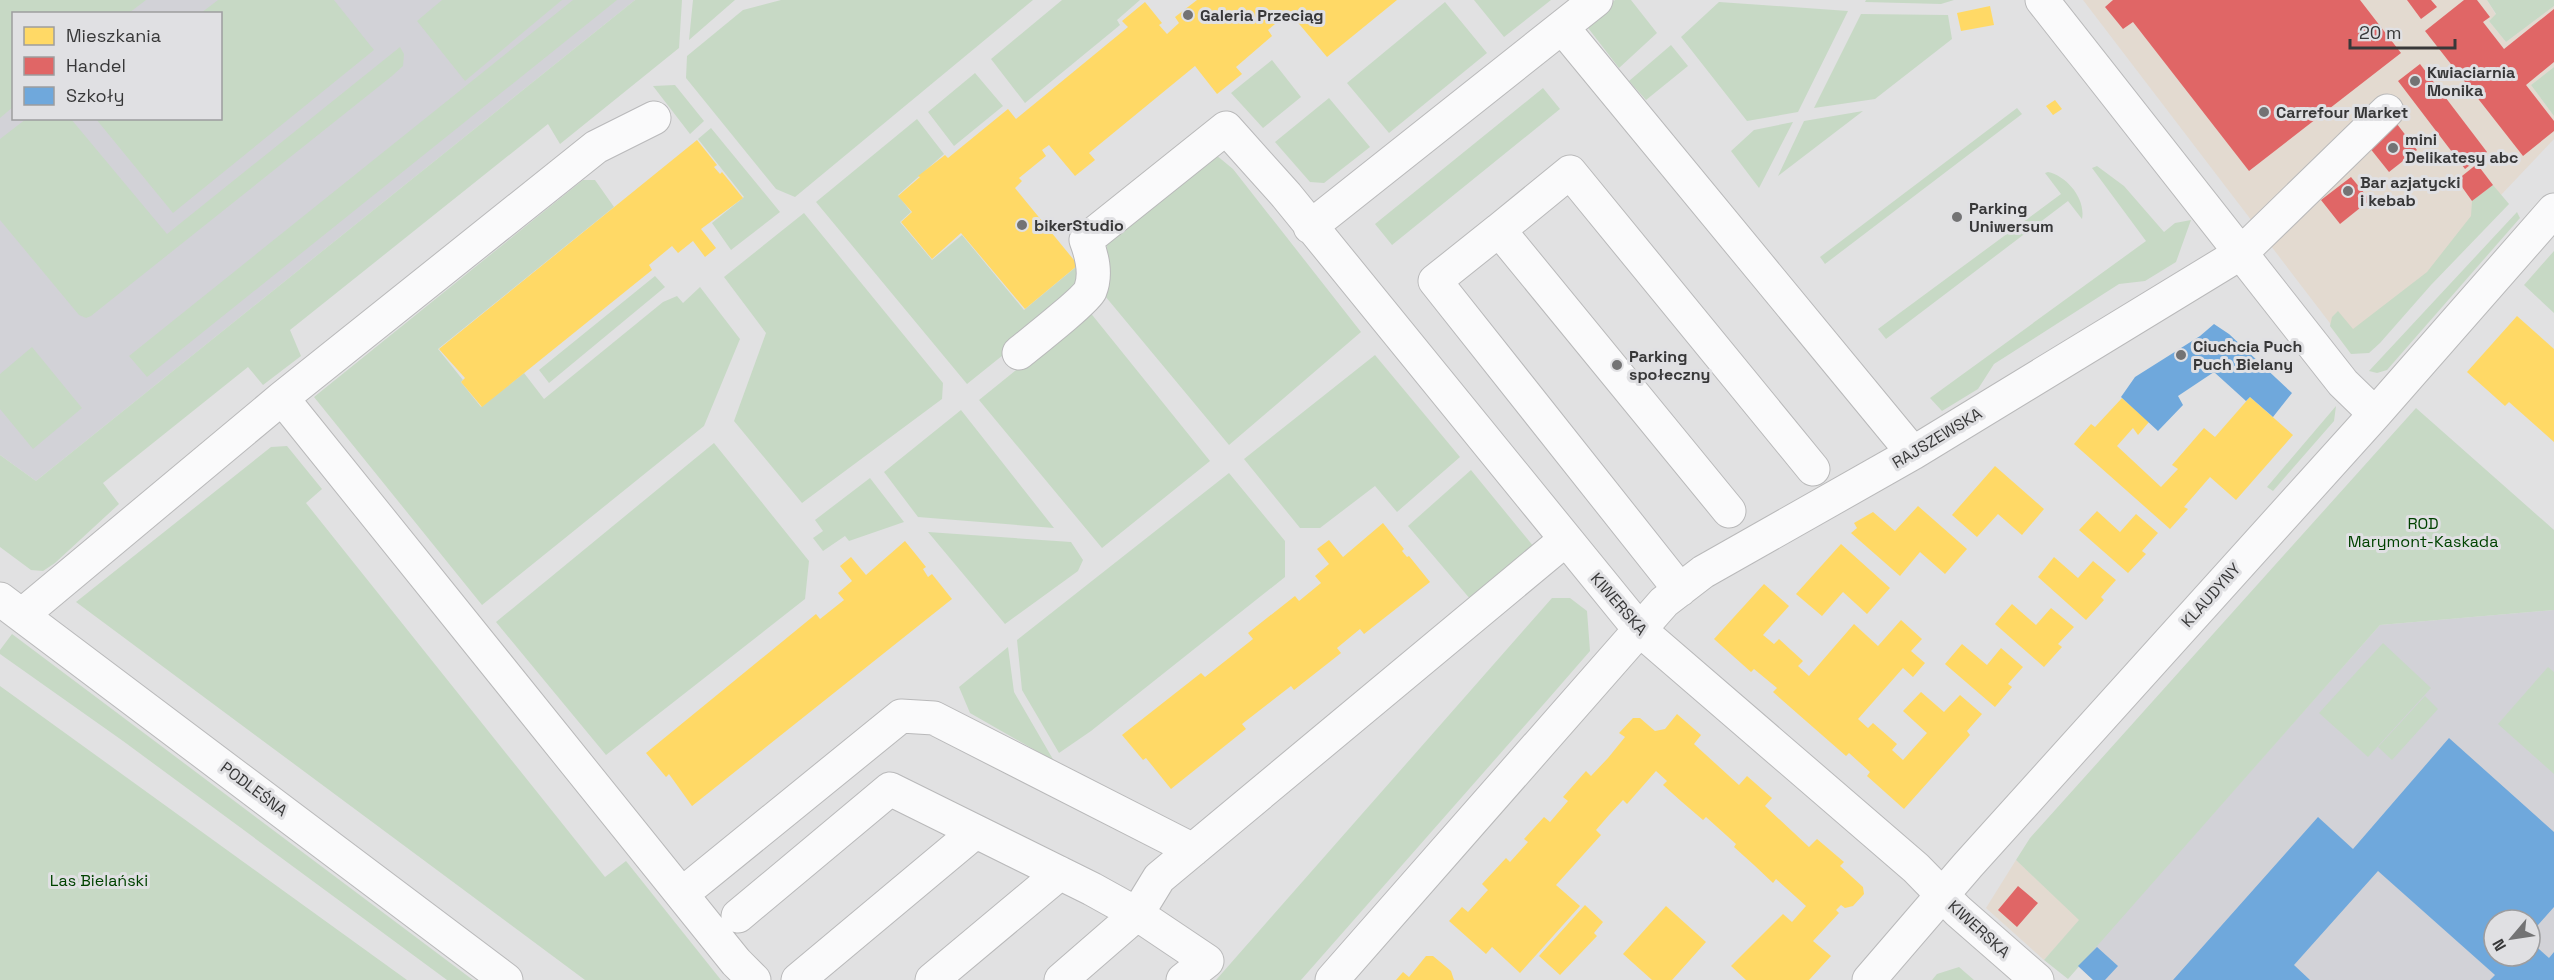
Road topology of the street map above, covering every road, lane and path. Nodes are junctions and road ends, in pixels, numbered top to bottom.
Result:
1 (1596, 0) edge
2 (2042, 0) edge
3 (1562, 27) junction
4 (2387, 111) dead end
5 (654, 118) dead end
6 (2554, 210) edge
7 (1310, 226) junction
8 (1499, 230) junction
9 (2241, 253) junction
10 (1019, 353) dead end
11 (282, 398) junction
12 (2375, 414) junction
13 (1913, 453) junction
14 (1813, 469) dead end
15 (1729, 511) dead end
16 (1565, 540) junction
17 (1680, 590) junction
18 (11, 607) edge
19 (1640, 630) junction
20 (975, 831) junction
21 (1193, 850) junction
22 (1060, 873) junction
23 (682, 894) junction
24 (1942, 897) junction
25 (1137, 914) junction
26 (738, 916) dead end
27 (506, 980) edge
28 (754, 980) edge
29 (798, 980) edge
30 (932, 980) edge
31 (1061, 980) edge
32 (1184, 980) edge
33 (1332, 980) edge
34 (1869, 980) edge
35 (2037, 980) edge

1 - 3 street
2 - 9 street
3 - 7 street
3 - 13 street
4 - 9 street, RAJSZEWSKA
5 - 11 street
6 - 12 street, KLAUDYNY
7 - 10 street, KIWERSKA
7 - 16 street, KIWERSKA
8 - 14 street
8 - 15 street
8 - 17 street
9 - 12 street
9 - 13 street, RAJSZEWSKA
11 - 18 street
11 - 23 street
12 - 24 street, KLAUDYNY
13 - 17 street, RAJSZEWSKA
16 - 19 street, KIWERSKA
16 - 21 street
17 - 19 street, RAJSZEWSKA
18 - 27 street, PODLEŚNA
19 - 24 street, KIWERSKA
19 - 33 street, RAJSZEWSKA
20 - 22 street
20 - 26 street
20 - 29 street
21 - 23 street
21 - 25 street
22 - 25 street
22 - 30 street
23 - 28 street
24 - 34 street, KLAUDYNY
24 - 35 street, KIWERSKA
25 - 31 street
25 - 32 street

